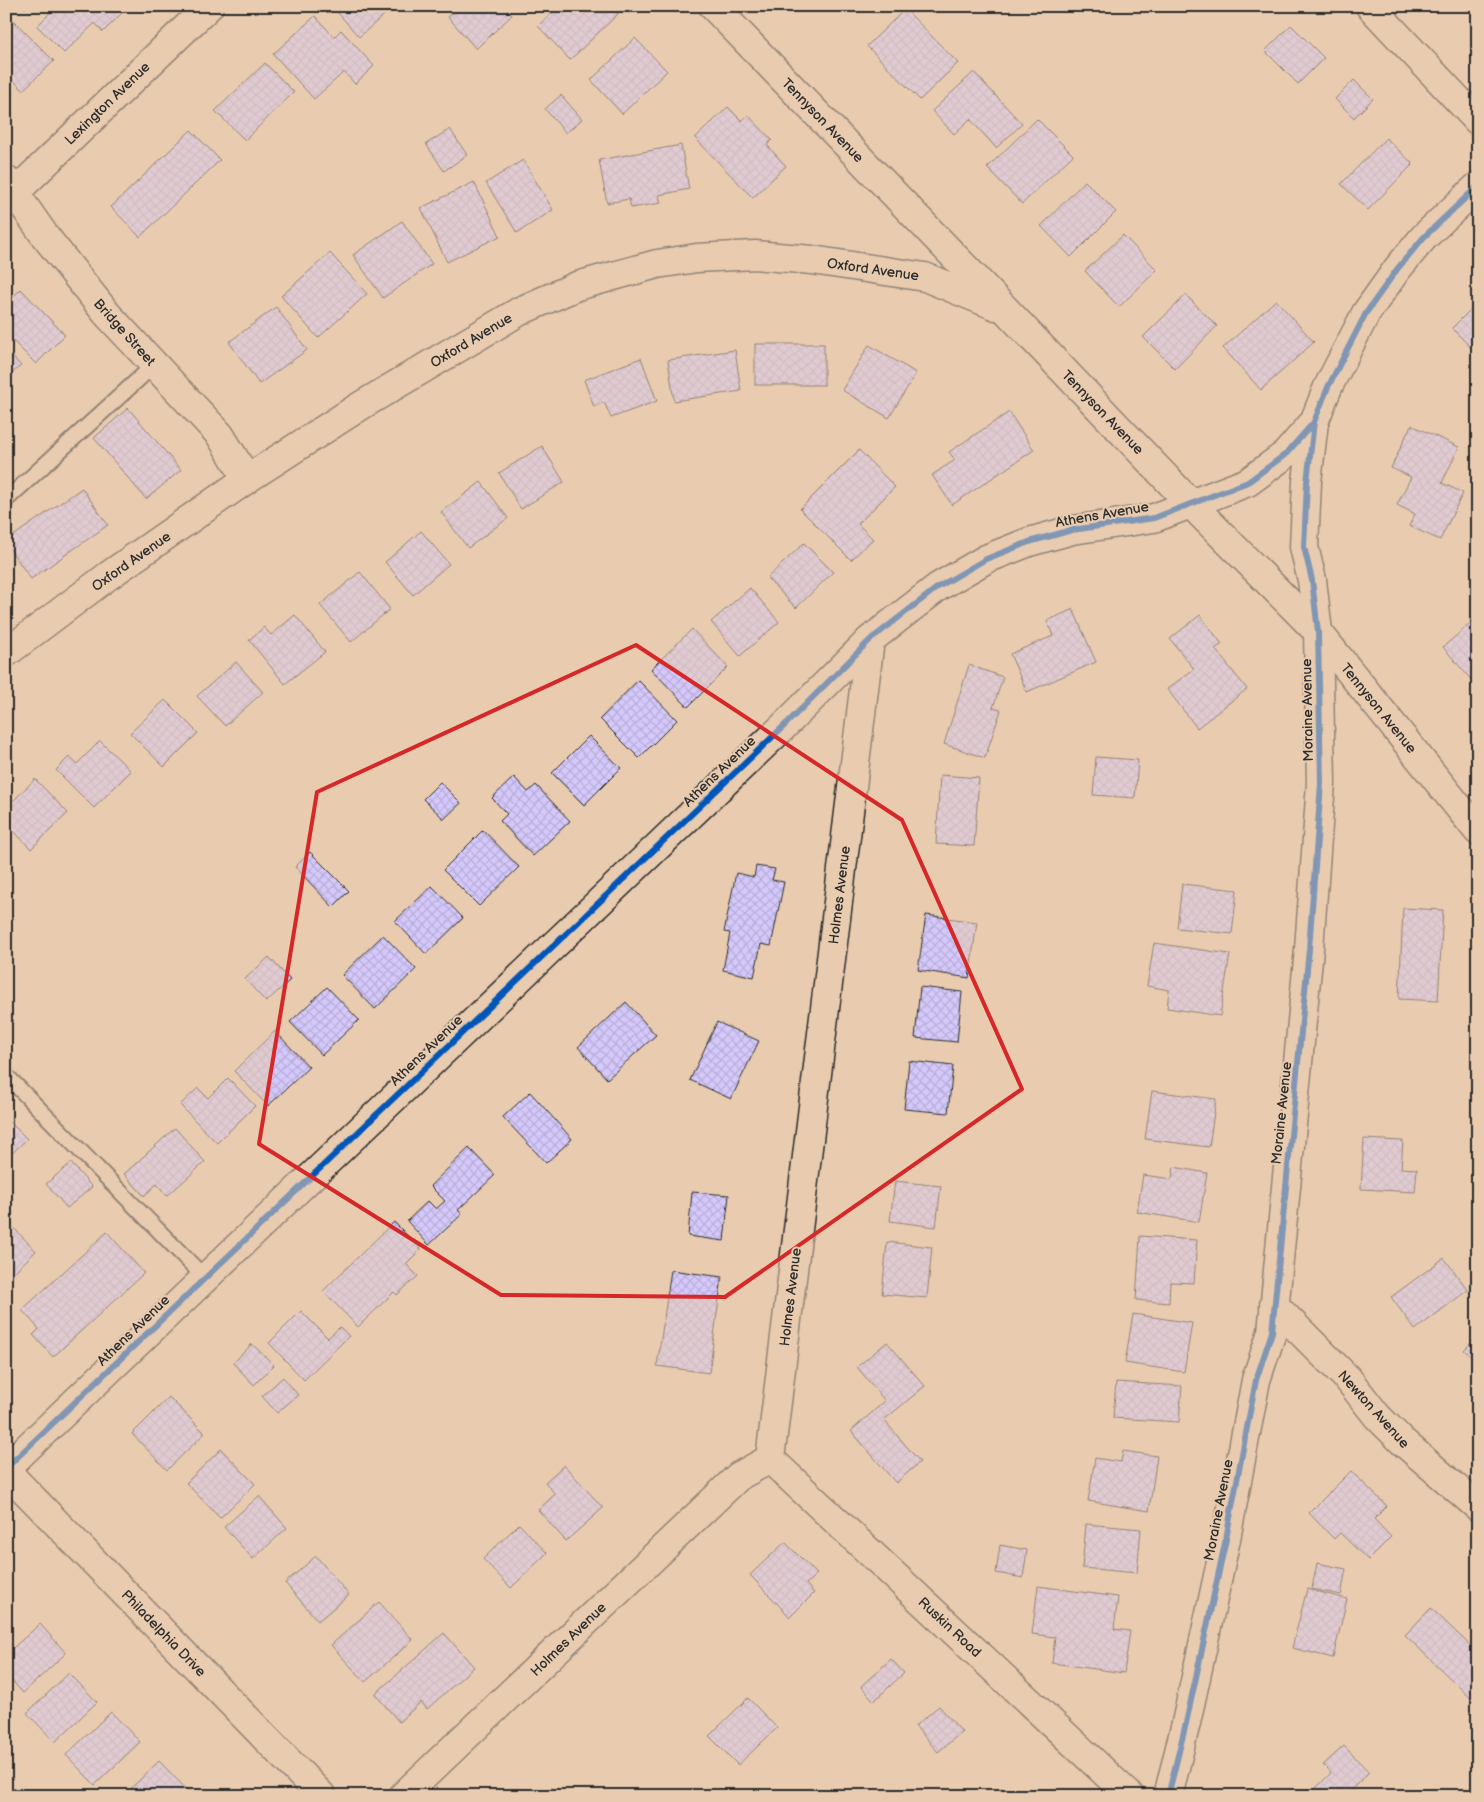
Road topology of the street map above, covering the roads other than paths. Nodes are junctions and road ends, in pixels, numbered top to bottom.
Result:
1 (209, 6) edge
2 (713, 6) edge
3 (1370, 6) edge
4 (1478, 121) edge
5 (1478, 186) edge
6 (9, 191) edge
7 (1006, 310) junction
8 (154, 365) junction
9 (1314, 422) junction
10 (247, 479) junction
11 (6, 500) edge
12 (1191, 504) junction
13 (1318, 632) junction
14 (870, 640) junction
15 (6, 653) edge
16 (1478, 831) edge
17 (6, 1075) edge
18 (205, 1278) junction
19 (1274, 1306) junction
20 (770, 1459) junction
21 (6, 1469) edge
22 (1478, 1507) edge
23 (322, 1796) edge
24 (403, 1796) edge
25 (1130, 1796) edge
26 (1168, 1796) edge

1 - 6 street, Lexington Avenue
2 - 7 street, Tennyson Avenue
3 - 4 street
5 - 9 street, Athens Avenue
6 - 8 street, Bridge Street
7 - 10 street, Oxford Avenue
7 - 12 street, Tennyson Avenue
8 - 10 street, Bridge Street
8 - 11 lane
9 - 12 street, Athens Avenue
9 - 13 street, Moraine Avenue
10 - 15 street, Oxford Avenue
12 - 13 street, Tennyson Avenue
12 - 14 street, Athens Avenue
13 - 16 street, Tennyson Avenue
13 - 19 street, Moraine Avenue
14 - 18 street, Athens Avenue
14 - 20 street, Holmes Avenue
17 - 18 lane
18 - 21 street, Athens Avenue
19 - 22 street, Newton Avenue
19 - 26 street, Moraine Avenue
20 - 24 street, Holmes Avenue
20 - 25 street, Ruskin Road
21 - 23 street, Philadelphia Drive

